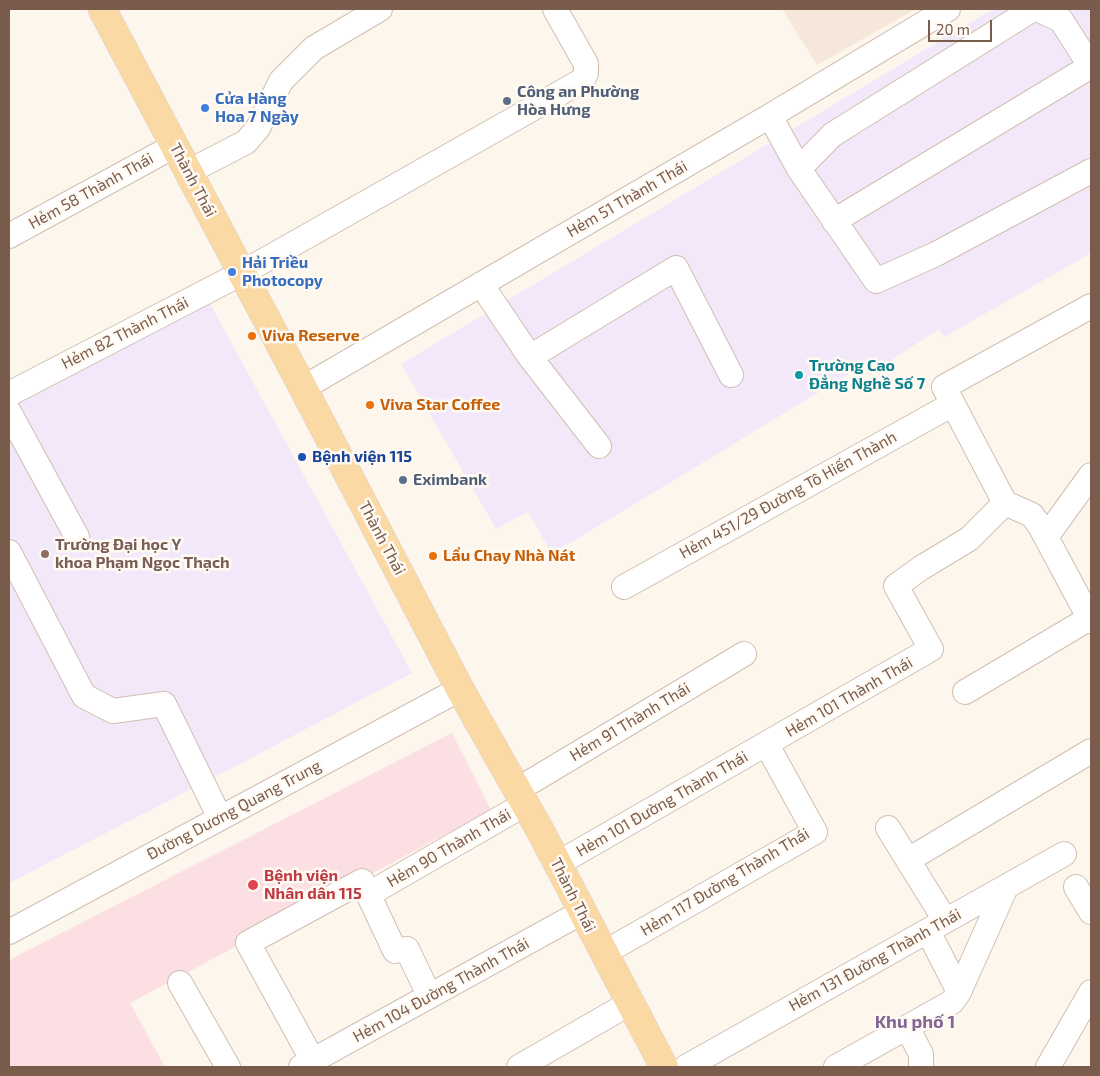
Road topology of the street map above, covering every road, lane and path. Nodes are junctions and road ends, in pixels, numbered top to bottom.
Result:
1 (102, 9) edge
2 (380, 9) edge
3 (555, 9) edge
4 (948, 9) edge
5 (1033, 9) edge
6 (1037, 9) edge
7 (1091, 67) edge
8 (770, 116) junction
9 (174, 146) junction
10 (799, 169) junction
11 (1091, 171) edge
12 (188, 172) junction
13 (834, 221) junction
14 (9, 236) edge
15 (242, 273) junction
16 (481, 284) junction
17 (1091, 306) edge
18 (530, 357) junction
19 (731, 375) dead end
20 (303, 388) junction
21 (9, 394) edge
22 (948, 395) junction
23 (9, 412) edge
24 (599, 446) dead end
25 (1091, 475) edge
26 (1005, 503) junction
27 (77, 537) dead end
28 (1046, 537) junction
29 (9, 552) edge
30 (624, 587) dead end
31 (1091, 620) edge
32 (744, 654) dead end
33 (460, 688) junction
34 (965, 692) dead end
35 (767, 744) junction
36 (1091, 751) edge
37 (521, 797) junction
38 (220, 818) junction
39 (888, 828) dead end
40 (1064, 854) dead end
41 (908, 860) junction
42 (557, 864) junction
43 (1006, 887) junction
44 (1076, 887) dead end
45 (370, 894) junction
46 (582, 912) junction
47 (1091, 912) edge
48 (937, 926) junction
49 (9, 932) edge
50 (604, 953) junction
51 (180, 983) dead end
52 (959, 992) junction
53 (1091, 992) edge
54 (429, 995) junction
55 (630, 1003) junction
56 (906, 1027) junction
57 (307, 1064) edge
58 (850, 1064) edge
59 (228, 1067) edge
60 (519, 1067) edge
61 (664, 1067) edge
62 (686, 1067) edge
63 (921, 1067) edge
64 (1048, 1067) edge

1 - 9 main road, Thành Thái
2 - 12 street
3 - 15 street, Hẻm 82 Thành Thái
4 - 8 street, Hẻm 51 Thành Thái
5 - 10 street
6 - 7 street
7 - 13 street
8 - 10 street
8 - 16 street, Hẻm 51 Thành Thái
9 - 12 main road, Thành Thái
9 - 14 street, Hẻm 58 Thành Thái
10 - 13 street
11 - 13 street
12 - 15 main road, Thành Thái
15 - 20 main road, Thành Thái
15 - 21 street, Hẻm 82 Thành Thái
16 - 18 street
16 - 20 street, Hẻm 51 Thành Thái
17 - 22 street, Hẻm 451/29 Đường Tô Hiến Thành
18 - 19 street
18 - 24 street
20 - 33 main road, Thành Thái
22 - 26 street
22 - 30 street, Hẻm 451/29 Đường Tô Hiến Thành
23 - 27 street
25 - 28 street
26 - 28 street
26 - 35 street, Hẻm 101 Thành Thái
28 - 31 street
29 - 38 street
31 - 34 street
32 - 37 street, Hẻm 91 Thành Thái
33 - 37 main road, Thành Thái
33 - 38 street, Đường Dương Quang Trung
35 - 42 street, Hẻm 101 Đường Thành Thái
35 - 50 street, Hẻm 117 Đường Thành Thái
36 - 41 street
37 - 42 main road, Thành Thái
37 - 45 street, Hẻm 90 Thành Thái
38 - 49 street, Đường Dương Quang Trung
39 - 41 street
40 - 43 street, Hẻm 131 Đường Thành Thái
41 - 48 street
42 - 46 main road, Thành Thái
43 - 48 street, Hẻm 131 Đường Thành Thái
43 - 52 street
44 - 47 street
45 - 54 street
45 - 57 street, Hẻm 90 Thành Thái
46 - 50 main road, Thành Thái
46 - 54 street, Hẻm 104 Đường Thành Thái
48 - 52 street
48 - 62 street, Hẻm 131 Đường Thành Thái
50 - 55 main road, Thành Thái
51 - 59 street
52 - 56 street
53 - 64 street
54 - 57 street, Hẻm 104 Đường Thành Thái
55 - 60 street
55 - 61 main road, Thành Thái
56 - 58 street
56 - 63 street

